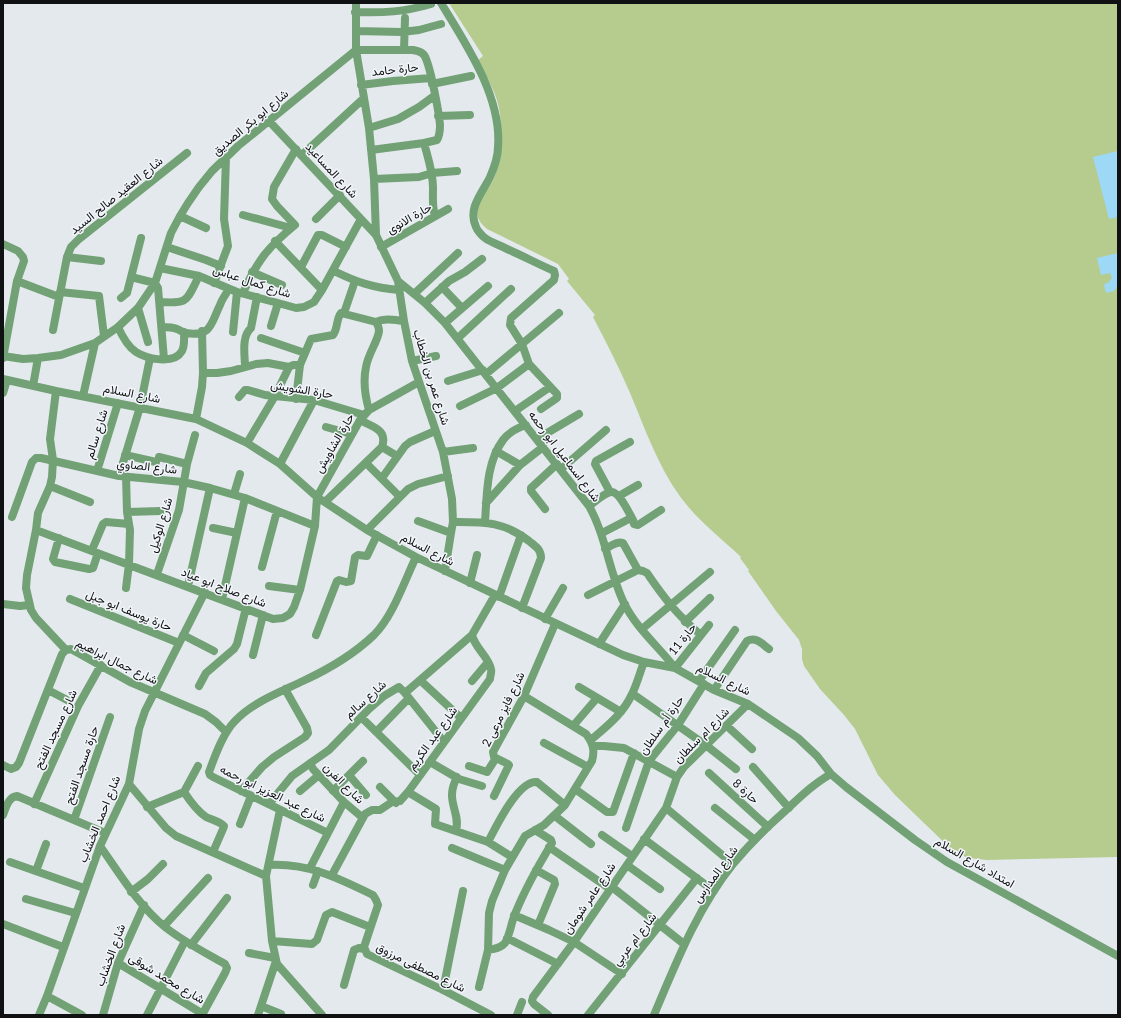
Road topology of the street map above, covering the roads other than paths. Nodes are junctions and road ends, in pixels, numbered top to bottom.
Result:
1 (441, 3) edge
2 (431, 4) dead end
3 (355, 7) edge
4 (405, 18) dead end
5 (441, 24) dead end
6 (356, 31) junction
7 (405, 32) junction
8 (356, 50) junction
9 (404, 50) junction
10 (471, 76) dead end
11 (432, 81) junction
12 (361, 85) junction
13 (434, 96) junction
14 (364, 99) junction
15 (470, 115) dead end
16 (438, 116) junction
17 (269, 121) junction
18 (369, 128) junction
19 (424, 143) junction
20 (371, 150) junction
21 (299, 152) junction
22 (187, 154) dead end
23 (226, 157) junction
24 (456, 170) dead end
25 (432, 173) junction
26 (374, 179) junction
27 (340, 195) junction
28 (448, 209) dead end
29 (243, 215) dead end
30 (180, 216) junction
31 (435, 216) junction
32 (316, 219) dead end
33 (361, 219) junction
34 (293, 227) junction
35 (206, 228) dead end
36 (376, 235) junction
37 (141, 238) dead end
38 (275, 241) junction
39 (3, 244) edge
40 (346, 247) junction
41 (381, 247) junction
42 (167, 248) junction
43 (458, 253) dead end
44 (67, 256) junction
45 (482, 259) dead end
46 (101, 261) dead end
47 (221, 266) junction
48 (301, 267) junction
49 (160, 268) junction
50 (334, 271) junction
51 (252, 272) junction
52 (198, 276) junction
53 (131, 277) junction
54 (17, 280) junction
55 (355, 281) junction
56 (398, 281) junction
57 (155, 283) junction
58 (214, 283) junction
59 (282, 285) dead end
60 (488, 286) dead end
61 (442, 287) junction
62 (229, 289) junction
63 (511, 289) dead end
64 (322, 290) junction
65 (399, 290) junction
66 (240, 293) junction
67 (60, 294) junction
68 (414, 294) junction
69 (257, 297) junction
70 (121, 298) dead end
71 (160, 302) junction
72 (425, 303) junction
73 (278, 304) junction
74 (138, 308) junction
75 (462, 308) junction
76 (7, 310) edge
77 (344, 313) junction
78 (559, 313) dead end
79 (404, 321) junction
80 (376, 322) junction
81 (445, 323) junction
82 (272, 326) dead end
83 (118, 327) junction
84 (162, 327) junction
85 (53, 330) dead end
86 (184, 332) junction
87 (202, 332) junction
88 (233, 332) dead end
89 (5, 336) edge
90 (104, 336) junction
91 (261, 338) dead end
92 (458, 338) junction
93 (148, 342) dead end
94 (95, 343) junction
95 (522, 344) junction
96 (304, 353) junction
97 (436, 356) dead end
98 (3, 357) edge
99 (38, 358) junction
100 (150, 358) junction
101 (164, 359) junction
102 (412, 361) junction
103 (529, 364) junction
104 (300, 365) junction
105 (245, 367) junction
106 (290, 367) junction
107 (485, 372) junction
108 (203, 373) junction
109 (5, 379) edge
110 (448, 381) dead end
111 (419, 382) junction
112 (33, 386) junction
113 (550, 387) junction
114 (497, 388) junction
115 (56, 391) junction
116 (3, 393) edge
117 (83, 396) junction
118 (275, 396) junction
119 (240, 397) dead end
120 (296, 399) junction
121 (314, 400) junction
122 (118, 403) junction
123 (460, 406) dead end
124 (140, 407) junction
125 (541, 409) dead end
126 (515, 411) junction
127 (579, 414) dead end
128 (364, 415) junction
129 (196, 419) junction
130 (526, 425) junction
131 (326, 427) dead end
132 (606, 430) dead end
133 (435, 431) junction
134 (352, 434) junction
135 (195, 435) dead end
136 (537, 439) junction
137 (630, 442) dead end
138 (247, 443) junction
139 (382, 447) junction
140 (543, 447) junction
141 (473, 448) dead end
142 (496, 451) junction
143 (444, 452) junction
144 (125, 455) junction
145 (397, 456) junction
146 (53, 460) junction
147 (366, 463) junction
148 (187, 464) junction
149 (280, 464) junction
150 (520, 465) junction
151 (559, 467) junction
152 (97, 472) junction
153 (240, 474) dead end
154 (122, 476) junction
155 (448, 476) junction
156 (382, 478) junction
157 (183, 482) junction
158 (638, 485) dead end
159 (50, 486) junction
160 (210, 488) junction
161 (610, 492) junction
162 (234, 494) junction
163 (619, 496) junction
164 (317, 497) junction
165 (400, 497) junction
166 (245, 498) junction
167 (90, 502) dead end
168 (325, 502) junction
169 (486, 503) junction
170 (589, 506) junction
171 (545, 509) dead end
172 (660, 510) dead end
173 (161, 511) dead end
174 (277, 511) junction
175 (127, 512) junction
176 (12, 517) dead end
177 (633, 520) junction
178 (418, 521) dead end
179 (452, 522) junction
180 (485, 522) junction
181 (129, 524) junction
182 (315, 526) junction
183 (213, 528) dead end
184 (36, 530) junction
185 (367, 530) junction
186 (237, 533) junction
187 (451, 533) junction
188 (602, 533) junction
189 (377, 535) junction
190 (521, 535) junction
191 (59, 538) junction
192 (606, 549) junction
193 (95, 552) junction
194 (477, 555) dead end
195 (416, 557) junction
196 (129, 564) junction
197 (262, 567) dead end
198 (638, 570) junction
199 (445, 571) junction
200 (710, 572) dead end
201 (157, 574) junction
202 (615, 580) junction
203 (470, 583) junction
204 (188, 586) junction
205 (269, 586) dead end
206 (126, 588) dead end
207 (563, 588) dead end
208 (300, 590) junction
209 (205, 592) junction
210 (588, 595) dead end
211 (497, 596) junction
212 (710, 598) dead end
213 (70, 599) dead end
214 (222, 599) junction
215 (3, 604) edge
216 (625, 604) junction
217 (30, 605) junction
218 (670, 606) junction
219 (246, 608) junction
220 (522, 608) junction
221 (263, 615) junction
222 (545, 619) junction
223 (685, 622) junction
224 (555, 624) junction
225 (709, 625) dead end
226 (642, 629) junction
227 (736, 630) dead end
228 (316, 634) dead end
229 (472, 635) junction
230 (701, 635) junction
231 (181, 639) junction
232 (599, 644) junction
233 (769, 649) dead end
234 (66, 650) junction
235 (214, 651) dead end
236 (252, 655) dead end
237 (488, 662) junction
238 (644, 662) junction
239 (101, 665) junction
240 (675, 668) junction
241 (420, 680) junction
242 (472, 681) dead end
243 (701, 683) junction
244 (200, 686) dead end
245 (579, 687) dead end
246 (285, 689) junction
247 (48, 690) junction
248 (714, 690) junction
249 (153, 692) junction
250 (633, 694) junction
251 (407, 695) junction
252 (524, 696) junction
253 (597, 698) junction
254 (69, 701) dead end
255 (748, 704) junction
256 (621, 712) junction
257 (110, 717) dead end
258 (361, 717) junction
259 (461, 718) junction
260 (678, 725) junction
261 (573, 726) junction
262 (727, 726) junction
263 (226, 732) junction
264 (376, 732) junction
265 (444, 742) junction
266 (544, 743) dead end
267 (592, 743) junction
268 (707, 746) junction
269 (752, 749) dead end
270 (634, 753) junction
271 (496, 758) junction
272 (363, 761) dead end
273 (649, 761) junction
274 (430, 762) junction
275 (310, 764) junction
276 (3, 765) edge
277 (198, 766) dead end
278 (469, 766) dead end
279 (753, 766) dead end
280 (588, 767) junction
281 (736, 769) dead end
282 (709, 773) dead end
283 (831, 774) junction
284 (349, 775) junction
285 (420, 775) junction
286 (319, 776) junction
287 (456, 777) junction
288 (677, 777) junction
289 (128, 784) junction
290 (482, 786) dead end
291 (380, 787) dead end
292 (575, 789) junction
293 (241, 790) junction
294 (300, 791) dead end
295 (334, 791) junction
296 (184, 792) junction
297 (408, 792) junction
298 (366, 795) dead end
299 (251, 796) junction
300 (494, 796) dead end
301 (344, 802) junction
302 (396, 803) junction
303 (34, 804) junction
304 (269, 804) junction
305 (565, 805) junction
306 (147, 807) junction
307 (666, 808) junction
308 (716, 808) dead end
309 (789, 808) junction
310 (280, 810) junction
311 (3, 815) edge
312 (555, 816) junction
313 (363, 818) junction
314 (74, 820) junction
315 (240, 824) dead end
316 (768, 827) junction
317 (626, 828) dead end
318 (535, 830) junction
319 (456, 831) junction
320 (105, 833) junction
321 (328, 833) junction
322 (602, 836) dead end
323 (644, 839) junction
324 (755, 840) junction
325 (488, 842) junction
326 (46, 844) dead end
327 (591, 844) dead end
328 (100, 846) junction
329 (549, 847) junction
330 (452, 848) dead end
331 (213, 852) junction
332 (632, 856) junction
333 (512, 857) junction
334 (10, 862) dead end
335 (163, 864) dead end
336 (733, 864) junction
337 (269, 865) junction
338 (627, 865) junction
339 (314, 869) junction
340 (505, 870) junction
341 (536, 870) junction
342 (36, 871) junction
343 (332, 875) junction
344 (266, 876) junction
345 (208, 878) dead end
346 (697, 878) junction
347 (313, 885) dead end
348 (84, 888) junction
349 (611, 888) junction
350 (660, 889) dead end
351 (463, 891) dead end
352 (714, 891) junction
353 (132, 892) junction
354 (227, 898) dead end
355 (26, 899) dead end
356 (144, 905) junction
357 (75, 913) junction
358 (514, 915) junction
359 (3, 924) edge
360 (538, 925) junction
361 (660, 925) junction
362 (164, 926) junction
363 (370, 927) junction
364 (507, 938) junction
365 (272, 941) junction
366 (574, 942) junction
367 (188, 943) junction
368 (684, 944) junction
369 (63, 947) junction
370 (364, 949) junction
371 (488, 950) junction
372 (249, 953) dead end
373 (1118, 956) edge
374 (276, 960) junction
375 (118, 963) junction
376 (558, 964) junction
377 (622, 974) junction
378 (344, 985) dead end
379 (479, 987) dead end
380 (160, 988) junction
381 (443, 990) junction
382 (47, 996) junction
383 (522, 1002) dead end
384 (262, 1006) junction
385 (42, 1014) edge
386 (203, 1014) edge
387 (281, 1014) dead end
388 (545, 1014) edge
389 (82, 1015) edge
390 (103, 1015) edge
391 (147, 1015) edge
392 (258, 1015) edge
393 (322, 1015) edge
394 (491, 1015) edge
395 (517, 1015) edge
396 (588, 1015) edge
397 (654, 1015) edge

1 - 95 street
2 - 3 street
3 - 6 street, شارع عمر بن الخطاب
4 - 7 street
5 - 7 street
6 - 7 street
6 - 8 street, شارع عمر بن الخطاب
7 - 9 street
8 - 9 street
8 - 12 street, شارع عمر بن الخطاب
8 - 17 street, شارع ابو بكر الصديق
9 - 11 street
10 - 11 street, حارة حامد
11 - 12 street, حارة حامد
11 - 13 street
12 - 14 street, شارع عمر بن الخطاب
13 - 16 street
13 - 18 street
14 - 18 street, شارع عمر بن الخطاب
14 - 21 street
15 - 16 street
16 - 19 street
17 - 21 street, شارع المساعيد
17 - 23 street, شارع ابو بكر الصديق
18 - 20 street, شارع عمر بن الخطاب
19 - 20 street
19 - 25 street
20 - 26 street, شارع عمر بن الخطاب
21 - 27 street, شارع المساعيد
21 - 34 street
22 - 44 street, شارع العقيد صالح السيد
23 - 30 street, شارع ابو بكر الصديق
23 - 47 street
24 - 25 street
25 - 26 street
25 - 31 street
26 - 36 street, شارع عمر بن الخطاب
27 - 32 street
27 - 33 street, شارع المساعيد
28 - 31 street, حارة الانوى
29 - 34 street
30 - 35 street
30 - 42 street, شارع ابو بكر الصديق
31 - 41 street, حارة الانوى
33 - 36 street, شارع المساعيد
33 - 40 street, شارع كمال عباس
34 - 38 street
36 - 41 street, شارع عمر بن الخطاب
37 - 53 street
38 - 48 street
38 - 51 street
39 - 54 street
40 - 48 street
40 - 50 street, شارع كمال عباس
41 - 56 street, شارع عمر بن الخطاب
42 - 47 street
42 - 49 street, شارع ابو بكر الصديق
43 - 68 street
44 - 46 street
44 - 67 street, شارع العقيد صالح السيد
45 - 61 street
47 - 58 street
48 - 64 street
49 - 52 street, شارع كمال عباس
49 - 57 street, شارع ابو بكر الصديق
50 - 55 street
50 - 64 street, شارع كمال عباس
51 - 59 street
51 - 66 street
52 - 58 street, شارع كمال عباس
52 - 71 street
53 - 57 street
53 - 70 street
54 - 67 street
54 - 76 street
55 - 65 street
55 - 77 street
56 - 65 street, شارع عمر بن الخطاب
56 - 68 street, شارع اسماعيل ابو رحمه
57 - 71 street
57 - 74 street, شارع ابو بكر الصديق
58 - 62 street, شارع كمال عباس
60 - 75 street
61 - 72 street
61 - 75 street
62 - 66 street, شارع كمال عباس
62 - 87 street
63 - 92 street
64 - 73 street, شارع كمال عباس
65 - 79 street, شارع عمر بن الخطاب
66 - 69 street, شارع كمال عباس
66 - 88 street
67 - 85 street, شارع العقيد صالح السيد
67 - 90 street
68 - 72 street, شارع اسماعيل ابو رحمه
69 - 73 street, شارع كمال عباس
69 - 105 street
71 - 84 street
72 - 81 street, شارع اسماعيل ابو رحمه
73 - 82 street
74 - 83 street, شارع ابو بكر الصديق
74 - 93 street
75 - 81 street
76 - 89 street
77 - 80 street
77 - 96 street
78 - 95 street
79 - 80 street
79 - 102 street, شارع عمر بن الخطاب
80 - 128 street
81 - 92 street, شارع اسماعيل ابو رحمه
83 - 90 street, شارع ابو بكر الصديق
83 - 100 street
84 - 86 street
84 - 101 street
86 - 87 street
86 - 101 street
87 - 108 street
89 - 98 street
90 - 94 street, شارع ابو بكر الصديق
91 - 96 street
92 - 107 street, شارع اسماعيل ابو رحمه
94 - 99 street, شارع ابو بكر الصديق
94 - 117 street
95 - 103 street
95 - 107 street
96 - 104 street
97 - 102 street
98 - 99 street, شارع ابو بكر الصديق
99 - 112 street
100 - 101 street
100 - 124 street
102 - 111 street, شارع عمر بن الخطاب
103 - 113 street
103 - 114 street
104 - 106 street
104 - 120 street
105 - 106 street
105 - 108 street
106 - 118 street
107 - 110 street
107 - 114 street, شارع اسماعيل ابو رحمه
108 - 129 street
109 - 112 street, شارع السلام
109 - 116 street
111 - 128 street, حارة الشاويش
111 - 133 street, شارع عمر بن الخطاب
112 - 115 street, شارع السلام
113 - 125 street
113 - 126 street
114 - 123 street
114 - 126 street, شارع اسماعيل ابو رحمه
115 - 117 street, شارع السلام
115 - 146 street
117 - 122 street, شارع السلام
118 - 119 street, حارة الشويش
118 - 120 street, حارة الشويش
118 - 138 street
120 - 121 street, حارة الشويش
121 - 128 street, حارة الشويش
121 - 149 street
122 - 124 street, شارع السلام
122 - 152 street, شارع سالم
124 - 129 street, شارع السلام
124 - 144 street
126 - 130 street, شارع اسماعيل ابو رحمه
127 - 136 street
128 - 134 street, حارة الشاويش
128 - 139 street, حارة الشويش
129 - 138 street, شارع السلام
130 - 136 street, شارع اسماعيل ابو رحمه
130 - 142 street
131 - 134 street
132 - 151 street
133 - 143 street, شارع عمر بن الخطاب
133 - 145 street
134 - 164 street, حارة الشاويش
135 - 148 street, شارع الوكيل
136 - 140 street, شارع اسماعيل ابو رحمه
137 - 161 street
138 - 149 street, شارع السلام
139 - 145 street
139 - 147 street
140 - 150 street
140 - 151 street, شارع اسماعيل ابو رحمه
141 - 143 street
142 - 150 street
142 - 169 street
143 - 155 street, شارع عمر بن الخطاب
144 - 148 street
144 - 154 street
145 - 156 street
146 - 152 street, شارع الصاوي
146 - 159 street
146 - 176 street, شارع الصاوي
147 - 156 street
147 - 168 street
148 - 157 street, شارع الوكيل
149 - 164 street, شارع السلام
150 - 169 street
151 - 170 street, شارع اسماعيل ابو رحمه
151 - 171 street
152 - 154 street, شارع الصاوي
153 - 162 street
154 - 157 street, شارع الصاوي
154 - 175 street
155 - 165 street
155 - 179 street, شارع عمر بن الخطاب
156 - 165 street
157 - 160 street, شارع الصاوي
157 - 201 street, شارع الوكيل
158 - 163 street
159 - 167 street
159 - 184 street
160 - 162 street, شارع الصاوي
160 - 204 street
161 - 163 street
161 - 170 street
162 - 166 street, شارع الصاوي
163 - 177 street
164 - 168 street, شارع السلام
164 - 182 street, شارع صلاح ابو عياد
165 - 185 street
166 - 174 street, شارع الصاوي
166 - 186 street
168 - 185 street, شارع السلام
169 - 180 street
170 - 188 street, شارع اسماعيل ابو رحمه
172 - 177 street
173 - 175 street
174 - 182 street, شارع الصاوي
174 - 197 street
175 - 181 street
177 - 188 street
178 - 187 street
179 - 180 street
179 - 187 street, شارع عمر بن الخطاب
180 - 190 street
181 - 193 street
181 - 196 street
182 - 208 street, شارع صلاح ابو عياد
183 - 186 street
184 - 191 street, شارع صلاح ابو عياد
184 - 217 street
185 - 189 street, شارع السلام
186 - 214 street
187 - 199 street, شارع عمر بن الخطاب
188 - 192 street, شارع اسماعيل ابو رحمه
189 - 195 street, شارع السلام
189 - 228 street
190 - 211 street
190 - 220 street
191 - 193 street, شارع صلاح ابو عياد
191 - 193 street
192 - 198 street
192 - 202 street, شارع اسماعيل ابو رحمه
193 - 196 street, شارع صلاح ابو عياد
194 - 203 street
195 - 199 street, شارع السلام
195 - 246 street, شارع عبد العزيز ابو رحمه
196 - 201 street, شارع صلاح ابو عياد
196 - 206 street
198 - 202 street
198 - 218 street
199 - 203 street, شارع السلام
200 - 218 street
201 - 204 street, شارع صلاح ابو عياد
202 - 210 street
202 - 216 street, شارع اسماعيل ابو رحمه
203 - 211 street, شارع السلام
204 - 209 street, شارع صلاح ابو عياد
205 - 208 street
207 - 222 street
208 - 221 street, شارع صلاح ابو عياد
209 - 214 street, شارع صلاح ابو عياد
209 - 231 street, شارع احمد الخشاب
211 - 220 street, شارع السلام
211 - 229 street
212 - 223 street
213 - 231 street, حارة يوسف ابو جبل
214 - 219 street, شارع صلاح ابو عياد
215 - 217 street
216 - 226 street, شارع اسماعيل ابو رحمه
216 - 232 street
217 - 234 street
218 - 223 street
218 - 226 street
219 - 221 street, شارع صلاح ابو عياد
219 - 244 street
220 - 222 street, شارع السلام
221 - 236 street
222 - 224 street, شارع السلام
223 - 230 street
224 - 232 street, شارع السلام
224 - 252 street, شارع فايز مرعى 2
225 - 230 street, حارة 11
226 - 240 street, شارع اسماعيل ابو رحمه
227 - 243 street, حارة أم سلطان
229 - 237 street
229 - 241 street, شارع سالم
230 - 240 street, حارة 11
231 - 235 street, حارة يوسف ابو جبل
231 - 249 street, شارع احمد الخشاب
232 - 238 street, شارع السلام
233 - 248 street
234 - 239 street, شارع جمال ابراهيم
234 - 247 street, شارع جمال ابراهيم
237 - 242 street
237 - 259 street, شارع عبد الكريم
238 - 240 street, شارع السلام
238 - 250 street
239 - 249 street, شارع جمال ابراهيم
239 - 303 street, شارع مسجد الفتح
240 - 243 street, شارع السلام
241 - 251 street, شارع سالم
241 - 259 street
243 - 248 street, شارع السلام
243 - 260 street, حارة أم سلطان
245 - 253 street
246 - 263 street, شارع عبد العزيز ابو رحمه
246 - 293 street
247 - 254 street
247 - 276 street, شارع جمال ابراهيم
248 - 255 street, شارع السلام
249 - 263 street, شارع جمال ابراهيم
249 - 289 street, شارع احمد الخشاب
250 - 256 street
250 - 260 street
251 - 258 street, شارع سالم
251 - 264 street
251 - 265 street
252 - 261 street
252 - 271 street, شارع فايز مرعى 2
253 - 256 street
253 - 261 street
255 - 262 street, شارع ام سلطان
255 - 283 street, شارع السلام
256 - 267 street
257 - 314 street, حارة مسجد الفتح
258 - 264 street
258 - 275 street, شارع سالم
259 - 265 street, شارع عبد الكريم
260 - 268 street
260 - 273 street, حارة أم سلطان
261 - 267 street
262 - 268 street, شارع ام سلطان
262 - 269 street
263 - 293 street, شارع عبد العزيز ابو رحمه
264 - 285 street
265 - 274 street, شارع عبد الكريم
266 - 280 street
267 - 270 street
267 - 280 street
268 - 281 street
268 - 288 street, شارع ام سلطان
270 - 273 street
270 - 292 street
271 - 278 street
271 - 300 street, شارع فايز مرعى 2
272 - 284 street
273 - 288 street
273 - 317 street, حارة أم سلطان
274 - 285 street, شارع عبد الكريم
274 - 287 street
275 - 286 street, شارع الفرن
275 - 304 street, شارع سالم
277 - 296 street
279 - 309 street
280 - 292 street
282 - 316 street, حارة 8
283 - 309 street, شارع المدارس
283 - 373 street, امتداد شارع السلام
284 - 295 street
284 - 298 street
285 - 297 street, شارع عبد الكريم
286 - 294 street
286 - 295 street, شارع الفرن
287 - 290 street
287 - 319 street
288 - 307 street, شارع ام سلطان
289 - 306 street
289 - 320 street, شارع احمد الخشاب
291 - 302 street
292 - 305 street
293 - 299 street, شارع عبد العزيز ابو رحمه
295 - 301 street, شارع الفرن
296 - 306 street
296 - 331 street
297 - 302 street, شارع عبد الكريم
297 - 319 street
299 - 304 street, شارع عبد العزيز ابو رحمه
299 - 315 street
301 - 313 street, شارع الفرن
301 - 321 street
302 - 313 street, شارع عبد الكريم
303 - 311 street
303 - 314 street
304 - 310 street, شارع عبد العزيز ابو رحمه
305 - 312 street
305 - 325 street
306 - 331 street
307 - 323 street, شارع عامر شومان
307 - 336 street
308 - 324 street
309 - 316 street, شارع المدارس
310 - 321 street, شارع عبد العزيز ابو رحمه
310 - 337 street
312 - 318 street
312 - 327 street
313 - 343 street
314 - 320 street
316 - 324 street, شارع المدارس
318 - 329 street
318 - 333 street
319 - 325 street
320 - 328 street, شارع احمد الخشاب
321 - 339 street
322 - 332 street
323 - 332 street, شارع عامر شومان
323 - 346 street
324 - 336 street, شارع المدارس
325 - 333 street
326 - 342 street
328 - 348 street, شارع احمد الخشاب
328 - 353 street
329 - 341 street
329 - 349 street
330 - 340 street
331 - 344 street
332 - 338 street, شارع عامر شومان
333 - 340 street
334 - 342 street
335 - 353 street
336 - 352 street, شارع المدارس
337 - 339 street, شارع مصطفى مرزوق
337 - 344 street
338 - 349 street, شارع عامر شومان
338 - 350 street
339 - 343 street, شارع مصطفى مرزوق
339 - 347 street
340 - 371 street
341 - 358 street
341 - 360 street
342 - 348 street
343 - 363 street, شارع مصطفى مرزوق
344 - 365 street
345 - 362 street
346 - 352 street
346 - 361 street, شارع ام عربي
348 - 357 street, شارع احمد الخشاب
349 - 361 street
349 - 366 street, شارع عامر شومان
351 - 381 street
352 - 368 street, شارع المدارس
353 - 356 street
354 - 367 street
355 - 357 street
356 - 362 street
356 - 375 street, شارع الخشاب
357 - 369 street, شارع احمد الخشاب
358 - 360 street
358 - 364 street
359 - 369 street
360 - 366 street
361 - 368 street
361 - 377 street, شارع ام عربي
362 - 367 street
363 - 365 street
363 - 370 street, شارع مصطفى مرزوق
364 - 371 street
364 - 376 street
365 - 374 street
366 - 376 street, شارع عامر شومان
366 - 377 street
367 - 380 street
367 - 386 street
368 - 397 street, شارع المدارس
369 - 382 street, شارع احمد الخشاب
370 - 378 street
370 - 381 street, شارع مصطفى مرزوق
371 - 379 street
372 - 374 street
374 - 384 street
374 - 393 street
375 - 380 street, شارع محمد شوقى
375 - 390 street, شارع الخشاب
376 - 388 street, شارع عامر شومان
377 - 396 street, شارع ام عربي
380 - 386 street, شارع محمد شوقى
380 - 391 street
381 - 394 street, شارع مصطفى مرزوق
382 - 385 street, شارع احمد الخشاب
382 - 389 street
383 - 395 street
384 - 387 street
384 - 392 street

